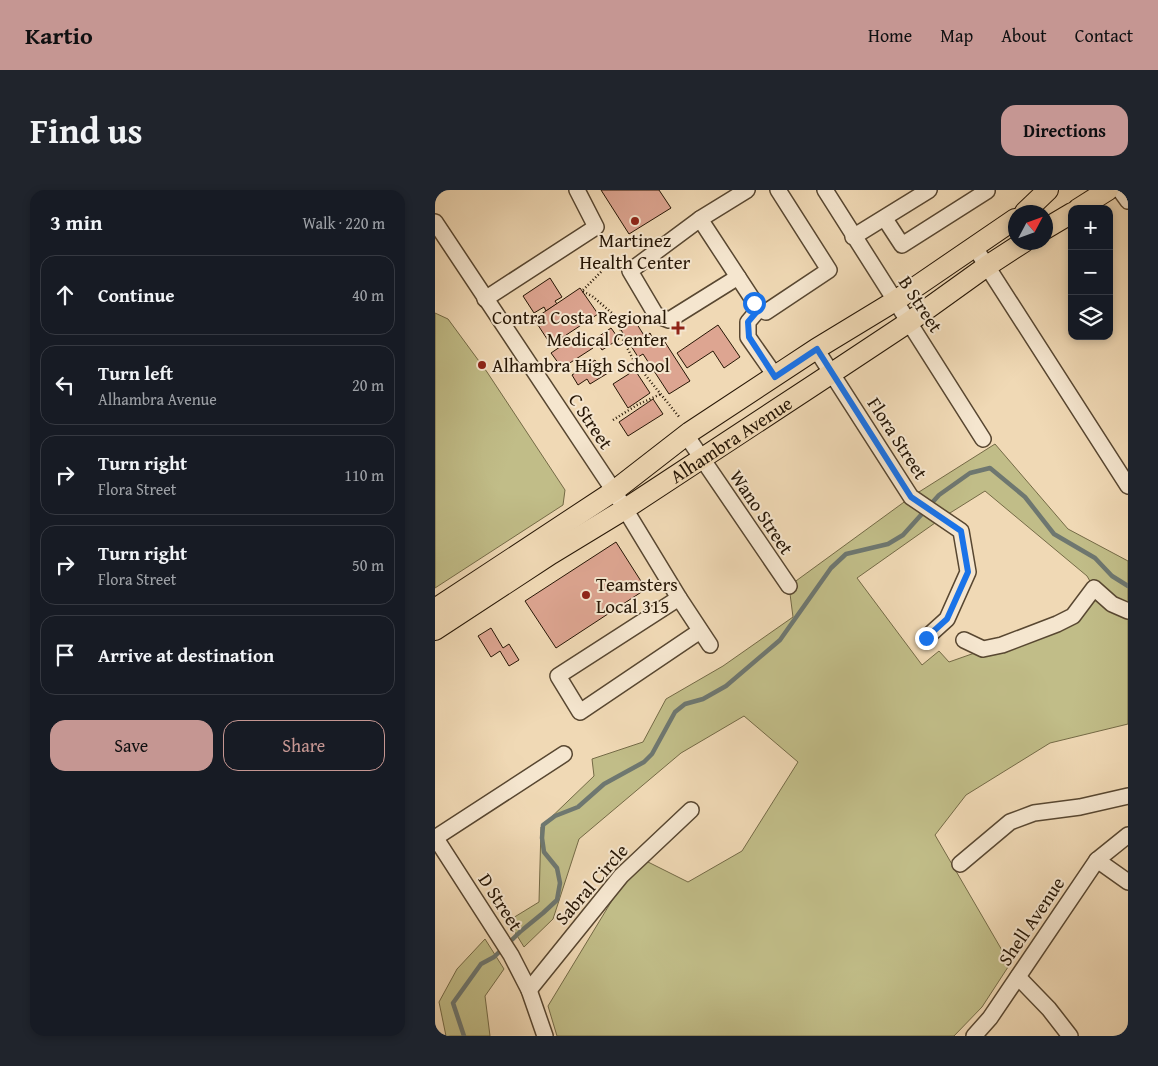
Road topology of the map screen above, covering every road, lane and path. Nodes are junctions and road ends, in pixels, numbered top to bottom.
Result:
1 (577, 190) edge
2 (747, 190) edge
3 (778, 190) edge
4 (825, 190) edge
5 (929, 190) edge
6 (987, 190) edge
7 (1049, 190) edge
8 (1120, 190) edge
9 (1128, 201) edge
10 (1033, 205) edge
11 (1068, 215) edge
12 (700, 219) junction
13 (885, 219) junction
14 (435, 222) edge
15 (1008, 224) edge
16 (1053, 224) edge
17 (853, 237) junction
18 (974, 246) junction
19 (1012, 250) edge
20 (987, 266) junction
21 (606, 267) dead end
22 (738, 277) junction
23 (485, 299) junction
24 (895, 301) junction
25 (759, 309) junction
26 (909, 322) junction
27 (817, 349) junction
28 (832, 374) junction
29 (775, 377) junction
30 (661, 394) junction
31 (613, 420) dead end
32 (688, 433) junction
33 (983, 440) dead end
34 (702, 458) junction
35 (1128, 486) edge
36 (614, 491) junction
37 (625, 509) junction
38 (789, 586) dead end
39 (679, 598) junction
40 (435, 609) edge
41 (1128, 611) edge
42 (435, 630) edge
43 (701, 631) junction
44 (926, 638) dead end
45 (964, 640) dead end
46 (710, 645) dead end
47 (564, 754) dead end
48 (1128, 796) edge
49 (691, 810) dead end
50 (1128, 835) edge
51 (435, 838) edge
52 (1097, 860) junction
53 (960, 864) dead end
54 (1128, 882) edge
55 (1018, 977) junction
56 (529, 990) junction
57 (545, 1036) edge
58 (974, 1036) edge
59 (1070, 1036) edge

1 - 23 street
2 - 12 street
3 - 25 street
4 - 17 street, B Street
5 - 13 street
6 - 13 street
7 - 10 main road
8 - 9 street
11 - 16 main road
12 - 22 street
12 - 22 street
13 - 17 street
14 - 23 street, C Street
15 - 18 main road, Alhambra Avenue
17 - 24 street, B Street
18 - 20 street
18 - 24 main road, Alhambra Avenue
19 - 20 main road, Alhambra Avenue
20 - 26 main road, Alhambra Avenue
20 - 35 street
21 - 30 path
22 - 25 street
23 - 36 street, C Street
24 - 26 street, B Street
24 - 27 main road, Alhambra Avenue
25 - 29 street
26 - 28 main road, Alhambra Avenue
26 - 33 street, B Street
27 - 28 street, Flora Street
27 - 29 main road, Alhambra Avenue
28 - 34 main road, Alhambra Avenue
28 - 44 street, Flora Street
29 - 32 main road, Alhambra Avenue
30 - 31 path
30 - 32 path
32 - 34 street, Wano Street
32 - 36 main road, Alhambra Avenue
34 - 37 main road, Alhambra Avenue
34 - 38 street, Wano Street
36 - 37 street, C Street
36 - 40 main road, Alhambra Avenue
37 - 39 street, C Street
37 - 42 main road, Alhambra Avenue
39 - 43 street, C Street
39 - 43 street
41 - 45 street
43 - 46 street, C Street
47 - 51 street
48 - 53 street
49 - 56 street, Sabral Circle
50 - 52 street, Shell Avenue
51 - 56 street, D Street
52 - 54 street
52 - 55 street, Shell Avenue
55 - 58 street, Shell Avenue
55 - 59 street
56 - 57 street

